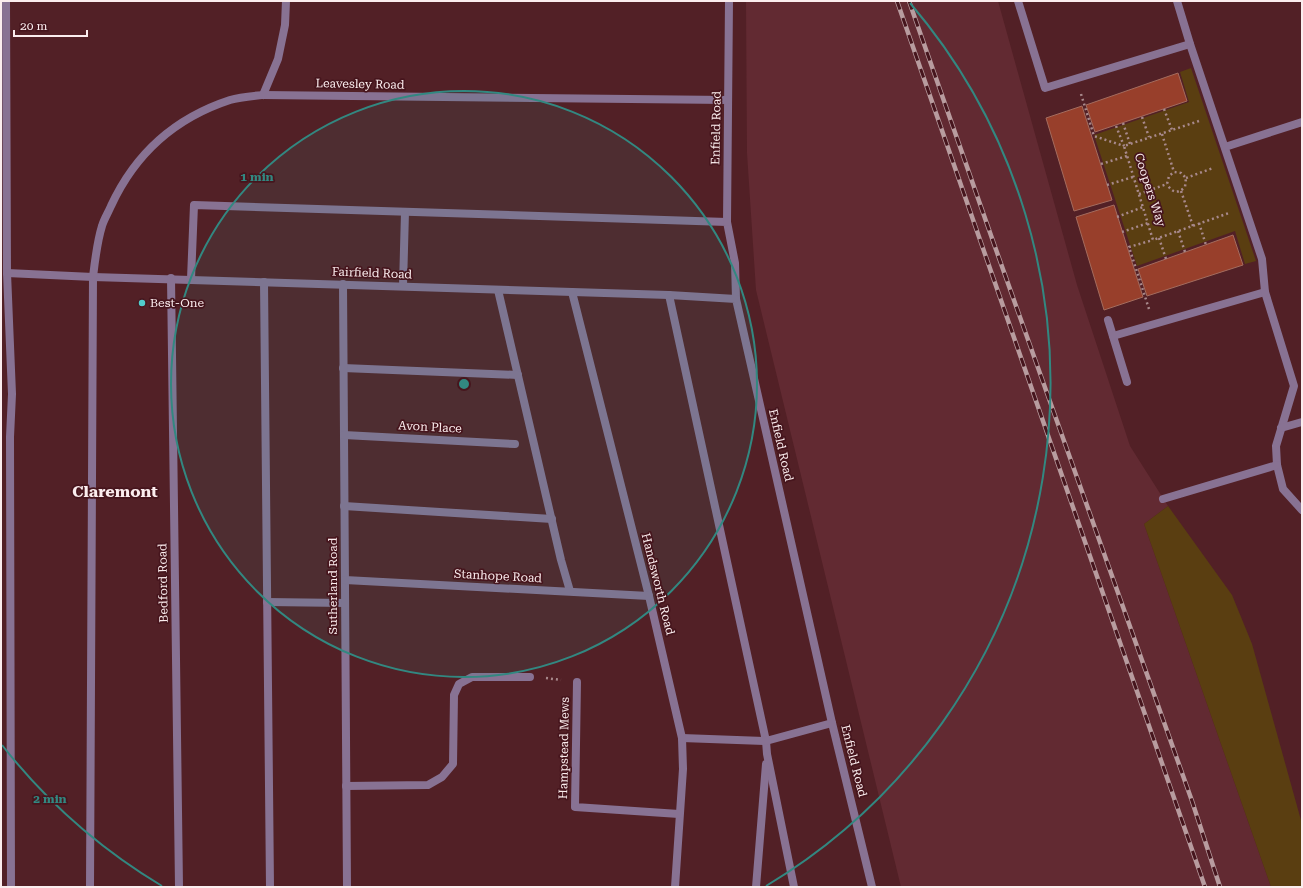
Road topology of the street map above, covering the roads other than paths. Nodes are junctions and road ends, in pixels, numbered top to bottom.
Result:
1 (6, 1) edge
2 (286, 1) edge
3 (729, 1) edge
4 (1018, 1) edge
5 (1177, 1) edge
6 (1190, 44) junction
7 (263, 95) junction
8 (728, 100) junction
9 (1302, 122) edge
10 (1225, 147) junction
11 (405, 212) junction
12 (727, 222) junction
13 (8, 273) junction
14 (93, 277) junction
15 (171, 278) junction
16 (191, 279) junction
17 (264, 282) junction
18 (343, 284) junction
19 (403, 286) junction
20 (498, 290) junction
21 (572, 292) junction
22 (1266, 292) junction
23 (669, 295) junction
24 (736, 299) junction
25 (1108, 320) dead end
26 (1113, 336) junction
27 (344, 368) junction
28 (518, 375) junction
29 (1127, 382) dead end
30 (1302, 422) edge
31 (1282, 428) junction
32 (344, 435) junction
33 (515, 444) dead end
34 (1277, 465) junction
35 (1163, 499) dead end
36 (344, 506) junction
37 (1302, 510) edge
38 (552, 519) junction
39 (345, 580) junction
40 (570, 591) junction
41 (649, 596) junction
42 (267, 602) junction
43 (345, 603) junction
44 (530, 677) road end
45 (577, 682) road end
46 (832, 724) junction
47 (682, 738) junction
48 (766, 741) junction
49 (767, 754) junction
50 (346, 786) junction
51 (679, 814) junction
52 (11, 887) edge
53 (90, 887) edge
54 (178, 887) edge
55 (270, 887) edge
56 (347, 887) edge
57 (675, 887) edge
58 (756, 887) edge
59 (794, 887) edge
60 (872, 887) edge

1 - 13 street
2 - 7 street
3 - 8 street, Enfield Road
4 - 6 street
5 - 6 street
6 - 10 street
7 - 8 street, Leavesley Road
7 - 14 street, Leavesley Road
8 - 12 street, Enfield Road
9 - 10 street
10 - 22 street
11 - 12 street
11 - 16 street
11 - 19 street
12 - 24 street, Enfield Road
13 - 14 street, Fairfield Road
13 - 52 street
14 - 15 street, Fairfield Road
14 - 53 street, Leavesley Road
15 - 16 street, Fairfield Road
15 - 54 street, Bedford Road
16 - 17 street, Fairfield Road
17 - 18 street, Fairfield Road
17 - 42 street
18 - 19 street, Fairfield Road
18 - 27 street, Sutherland Road
19 - 20 street, Fairfield Road
20 - 21 street, Fairfield Road
20 - 28 street
21 - 23 street, Fairfield Road
21 - 41 street, Handsworth Road
22 - 26 street
22 - 31 street
23 - 24 street, Fairfield Road
23 - 48 street
24 - 46 street, Enfield Road
25 - 26 street
26 - 29 street
27 - 28 street
27 - 32 street, Sutherland Road
28 - 38 street
30 - 31 street
31 - 34 street
32 - 33 street, Avon Place
32 - 36 street, Sutherland Road
34 - 35 street
34 - 37 street
36 - 38 street
36 - 39 street, Sutherland Road
38 - 40 street
39 - 40 street, Stanhope Road
39 - 43 street, Sutherland Road
40 - 41 street, Stanhope Road
41 - 47 street, Handsworth Road
42 - 43 street
42 - 55 street
43 - 50 street, Sutherland Road
44 - 50 street
45 - 51 street, Hampstead Mews
46 - 48 street
46 - 60 street, Enfield Road
47 - 48 street
47 - 51 street, Handsworth Road
48 - 49 street
49 - 58 street
49 - 59 street
50 - 56 street, Sutherland Road
51 - 57 street, Handsworth Road

